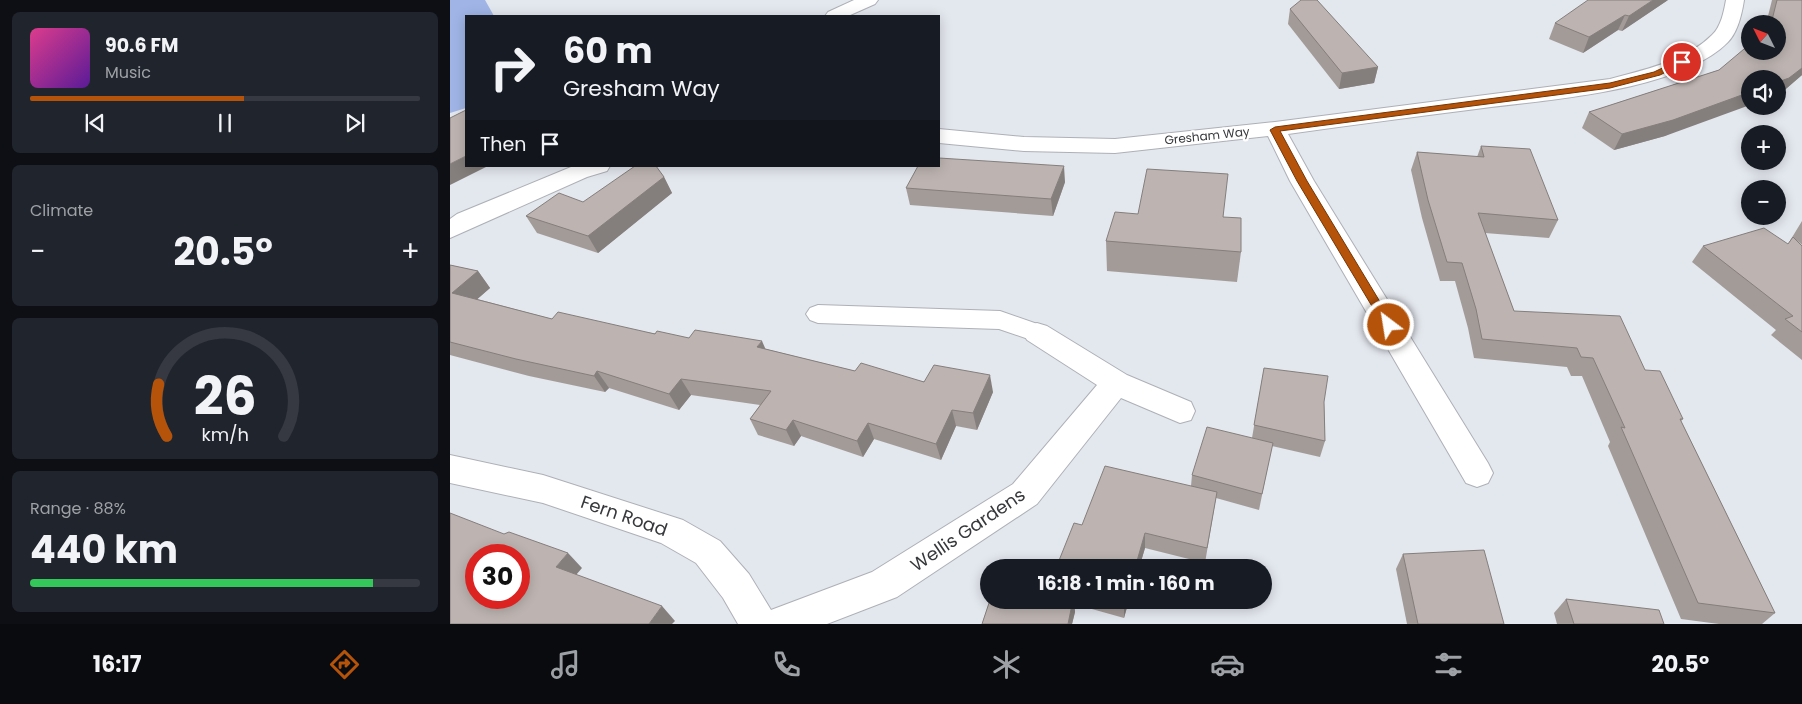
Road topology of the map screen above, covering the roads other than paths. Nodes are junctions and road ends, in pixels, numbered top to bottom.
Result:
1 (869, 0) edge
2 (1735, 0) edge
3 (836, 15) edge
4 (1275, 130) junction
5 (940, 136) edge
6 (596, 167) edge
7 (450, 230) edge
8 (818, 314) dead end
9 (1037, 333) joint
10 (1116, 383) junction
11 (1180, 411) dead end
12 (450, 469) edge
13 (1477, 473) dead end
14 (759, 624) edge
15 (781, 624) edge

1 - 3 street
2 - 4 street, Gresham Way
4 - 5 street, Gresham Way
4 - 13 street
6 - 7 street
8 - 9 lane
9 - 10 street
10 - 11 street
10 - 15 street, Wellis Gardens
12 - 14 street, Fern Road

